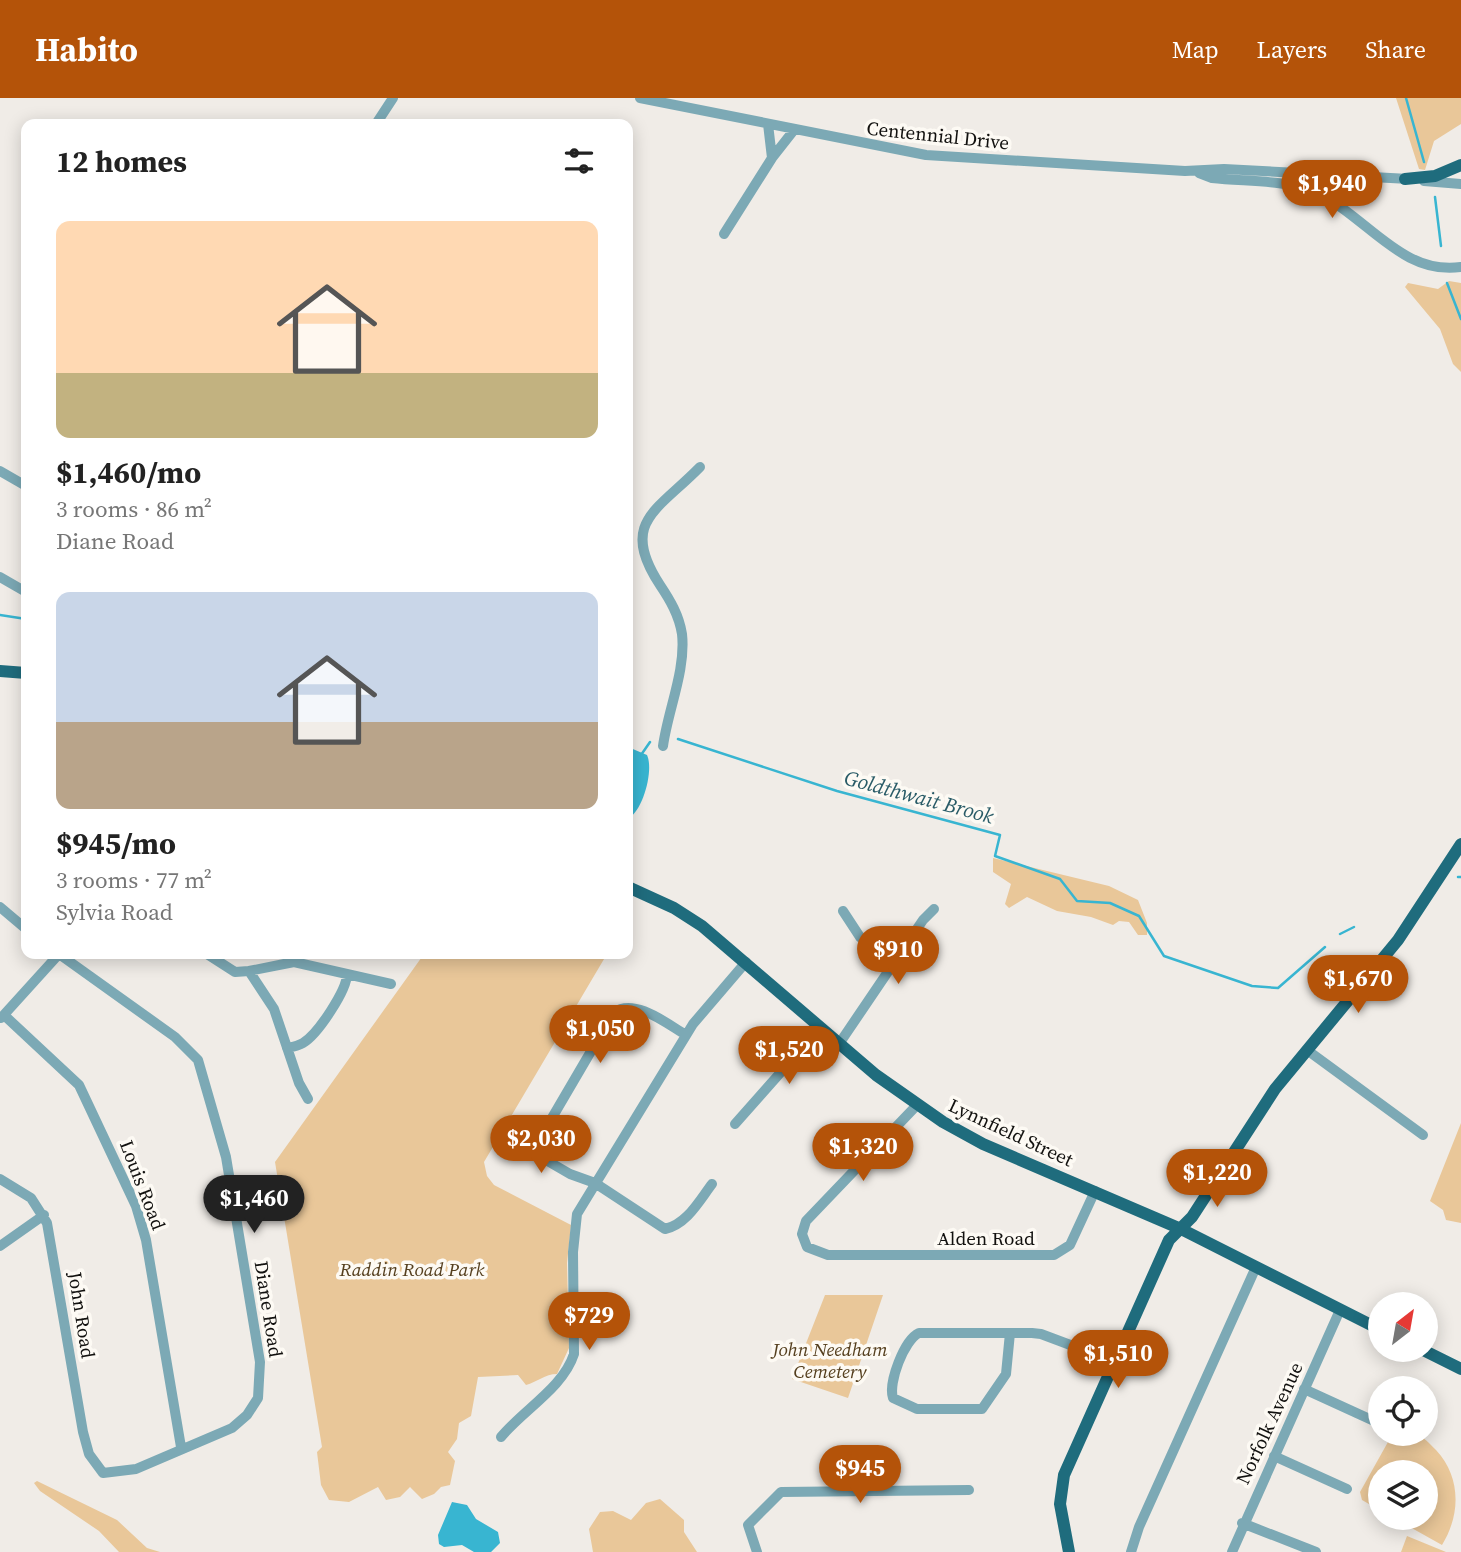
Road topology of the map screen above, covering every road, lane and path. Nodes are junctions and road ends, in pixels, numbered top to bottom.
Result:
1 (393, 98) edge
2 (640, 98) edge
3 (379, 119) edge
4 (768, 124) junction
5 (794, 130) junction
6 (772, 158) junction
7 (1461, 165) edge
8 (1195, 172) junction
9 (1405, 179) junction
10 (1461, 184) edge
11 (724, 234) dead end
12 (1461, 267) edge
13 (700, 467) dead end
14 (0, 471) edge
15 (21, 483) edge
16 (0, 577) edge
17 (21, 589) edge
18 (0, 671) edge
19 (21, 673) edge
20 (663, 746) dead end
21 (1461, 844) edge
22 (633, 889) edge
23 (0, 907) edge
24 (934, 909) dead end
25 (843, 911) dead end
26 (21, 925) edge
27 (54, 959) edge
28 (66, 959) edge
29 (215, 959) edge
30 (746, 962) junction
31 (894, 964) junction
32 (249, 971) junction
33 (347, 974) junction
34 (391, 984) dead end
35 (2, 1017) edge
36 (820, 1028) junction
37 (686, 1035) junction
38 (839, 1044) junction
39 (287, 1048) junction
40 (1307, 1050) junction
41 (308, 1099) dead end
42 (916, 1105) junction
43 (735, 1124) dead end
44 (500, 1134) dead end
45 (1423, 1135) dead end
46 (532, 1152) junction
47 (0, 1179) edge
48 (595, 1183) junction
49 (712, 1184) dead end
50 (1095, 1191) junction
51 (44, 1215) junction
52 (1181, 1229) junction
53 (0, 1246) edge
54 (1256, 1267) junction
55 (1340, 1310) junction
56 (1368, 1324) edge
57 (1010, 1334) junction
58 (1438, 1357) edge
59 (1113, 1361) junction
60 (1461, 1368) edge
61 (1304, 1389) junction
62 (1368, 1417) edge
63 (501, 1437) dead end
64 (181, 1447) junction
65 (1274, 1456) junction
66 (103, 1473) joint
67 (1347, 1489) dead end
68 (969, 1490) dead end
69 (1242, 1524) junction
70 (757, 1552) edge
71 (1069, 1552) edge
72 (1131, 1552) edge
73 (1232, 1552) edge
74 (1316, 1552) edge

1 - 3 street
2 - 4 street, Centennial Drive
4 - 5 street, Centennial Drive
4 - 6 street
5 - 6 street
5 - 8 street, Centennial Drive
6 - 11 street
7 - 9 main road
8 - 9 street, Centennial Drive
8 - 12 street, Centennial Drive
9 - 10 street, Centennial Drive
13 - 20 street
14 - 15 street
16 - 17 street
18 - 19 main road
21 - 40 main road
22 - 30 main road, Lynnfield Street
23 - 26 street
24 - 31 street
25 - 31 street
27 - 35 street
28 - 64 street, Diane Road
29 - 32 street
30 - 36 main road, Lynnfield Street
30 - 37 street
31 - 38 street
32 - 33 street
32 - 39 street
33 - 34 street
33 - 39 street
35 - 64 street, Louis Road
36 - 38 main road, Lynnfield Street
36 - 43 street
37 - 46 street
37 - 48 street
38 - 42 main road, Lynnfield Street
39 - 41 street
40 - 45 street
40 - 52 main road
42 - 50 main road, Lynnfield Street
42 - 50 street, Alden Road
44 - 46 street
46 - 48 street
47 - 51 street, John Road
48 - 49 street
48 - 63 street
50 - 52 main road, Lynnfield Street
51 - 53 street
51 - 66 street, John Road
52 - 54 main road, Lynnfield Street
52 - 59 main road
54 - 55 main road, Lynnfield Street
54 - 72 street
55 - 56 main road, Lynnfield Street
55 - 61 street, Norfolk Avenue
57 - 57 street
57 - 59 street
58 - 60 main road
59 - 71 main road
61 - 62 street
61 - 65 street, Norfolk Avenue
64 - 66 street, Diane Road
65 - 67 street
65 - 69 street, Norfolk Avenue
68 - 70 street
69 - 73 street, Norfolk Avenue
69 - 74 street

